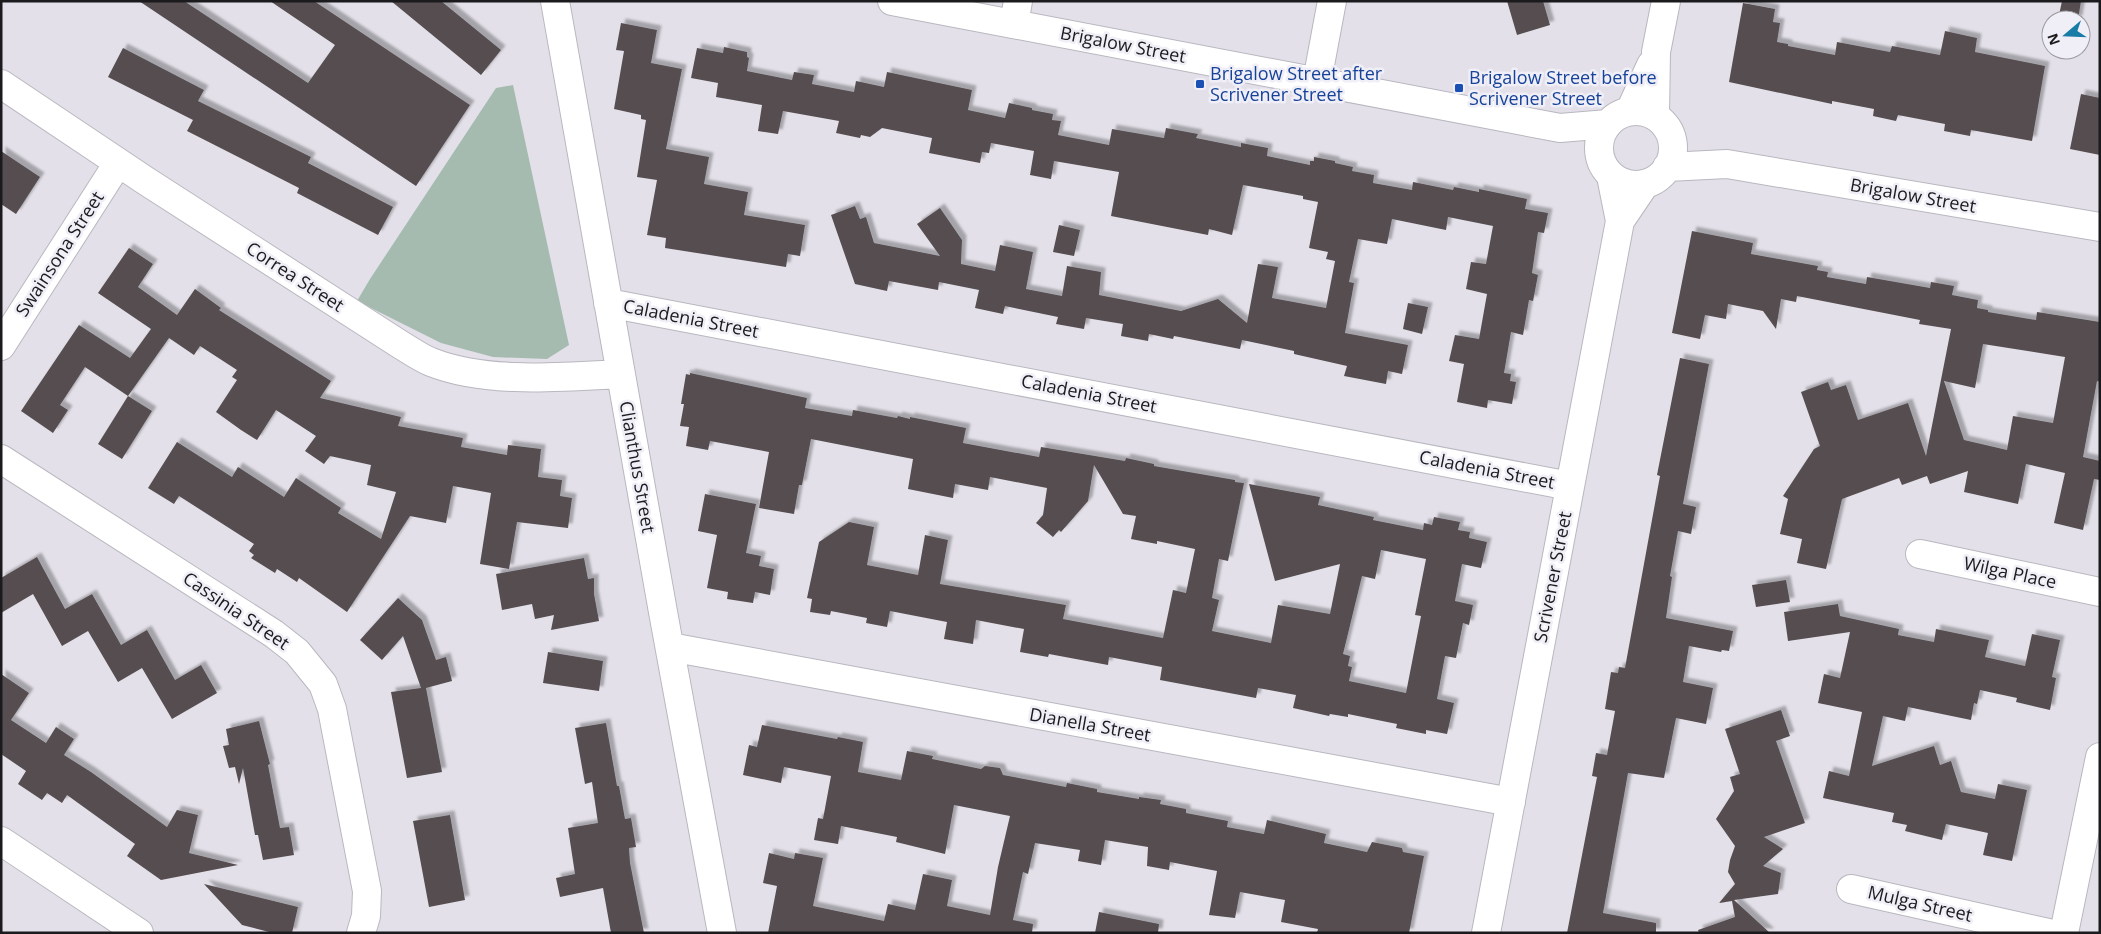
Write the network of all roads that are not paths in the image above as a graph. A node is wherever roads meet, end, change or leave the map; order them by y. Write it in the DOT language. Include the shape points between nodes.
graph roads {
  1 [pos="555,1"];
  2 [pos="892,1"];
  3 [pos="1332,1"];
  4 [pos="1666,1"];
  5 [pos="1016,13"];
  6 [pos="1317,81"];
  7 [pos="1,84"];
  8 [pos="1631,117"];
  9 [pos="1560,128"];
  10 [pos="1670,154"];
  11 [pos="118,163"];
  12 [pos="1606,167"];
  13 [pos="1645,184"];
  14 [pos="1620,221"];
  15 [pos="2100,227"];
  16 [pos="608,303"];
  17 [pos="1,346"];
  18 [pos="620,374"];
  19 [pos="1,459"];
  20 [pos="1570,486"];
  21 [pos="1920,554"];
  22 [pos="2100,592"];
  23 [pos="670,647"];
  24 [pos="2100,757"];
  25 [pos="1511,802"];
  26 [pos="1,841"];
  27 [pos="1851,889"];
  28 [pos="138,933"];
  29 [pos="361,933"];
  30 [pos="722,933"];
  31 [pos="1486,933"];
  32 [pos="2048,933"];
  33 [pos="2064,933"];
  1 -- 16 [label="street, Clianthus Street"];
  2 -- 5 [label="street, Brigalow Street"];
  3 -- 6 [label="street"];
  4 -- 8 [label="street" via="1656,52"];
  5 -- 6 [label="street, Brigalow Street"];
  6 -- 9 [label="street, Brigalow Street"];
  7 -- 11 [label="street, Correa Street"];
  8 -- 9 [label="street, Brigalow Street"];
  8 -- 10 [label="street" via="1666,127"];
  8 -- 12 [label="street" via="1602,134 1599,146"];
  9 -- 12 [label="street, Brigalow Street"];
  10 -- 13 [label="street" via="1656,179"];
  10 -- 15 [label="street, Brigalow Street"];
  11 -- 17 [label="street, Swainsona Street"];
  11 -- 18 [label="street, Correa Street" via="430,362 463,371 502,376 551,378"];
  12 -- 13 [label="street" via="1628,184"];
  12 -- 14 [label="street, Scrivener Street"];
  13 -- 14 [label="street, Scrivener Street"];
  14 -- 20 [label="street, Scrivener Street"];
  16 -- 18 [label="street, Clianthus Street"];
  16 -- 20 [label="street, Caladenia Street"];
  18 -- 23 [label="street, Clianthus Street"];
  19 -- 29 [label="street, Cassinia Street" via="274,634 297,652 323,684 332,709 367,891 366,916"];
  20 -- 25 [label="street, Scrivener Street"];
  21 -- 22 [label="street, Wilga Place"];
  23 -- 25 [label="street, Dianella Street"];
  23 -- 30 [label="street, Clianthus Street"];
  24 -- 33 [label="street"];
  25 -- 31 [label="street, Scrivener Street"];
  26 -- 28 [label="street"];
  27 -- 32 [label="street, Mulga Street"];
}
